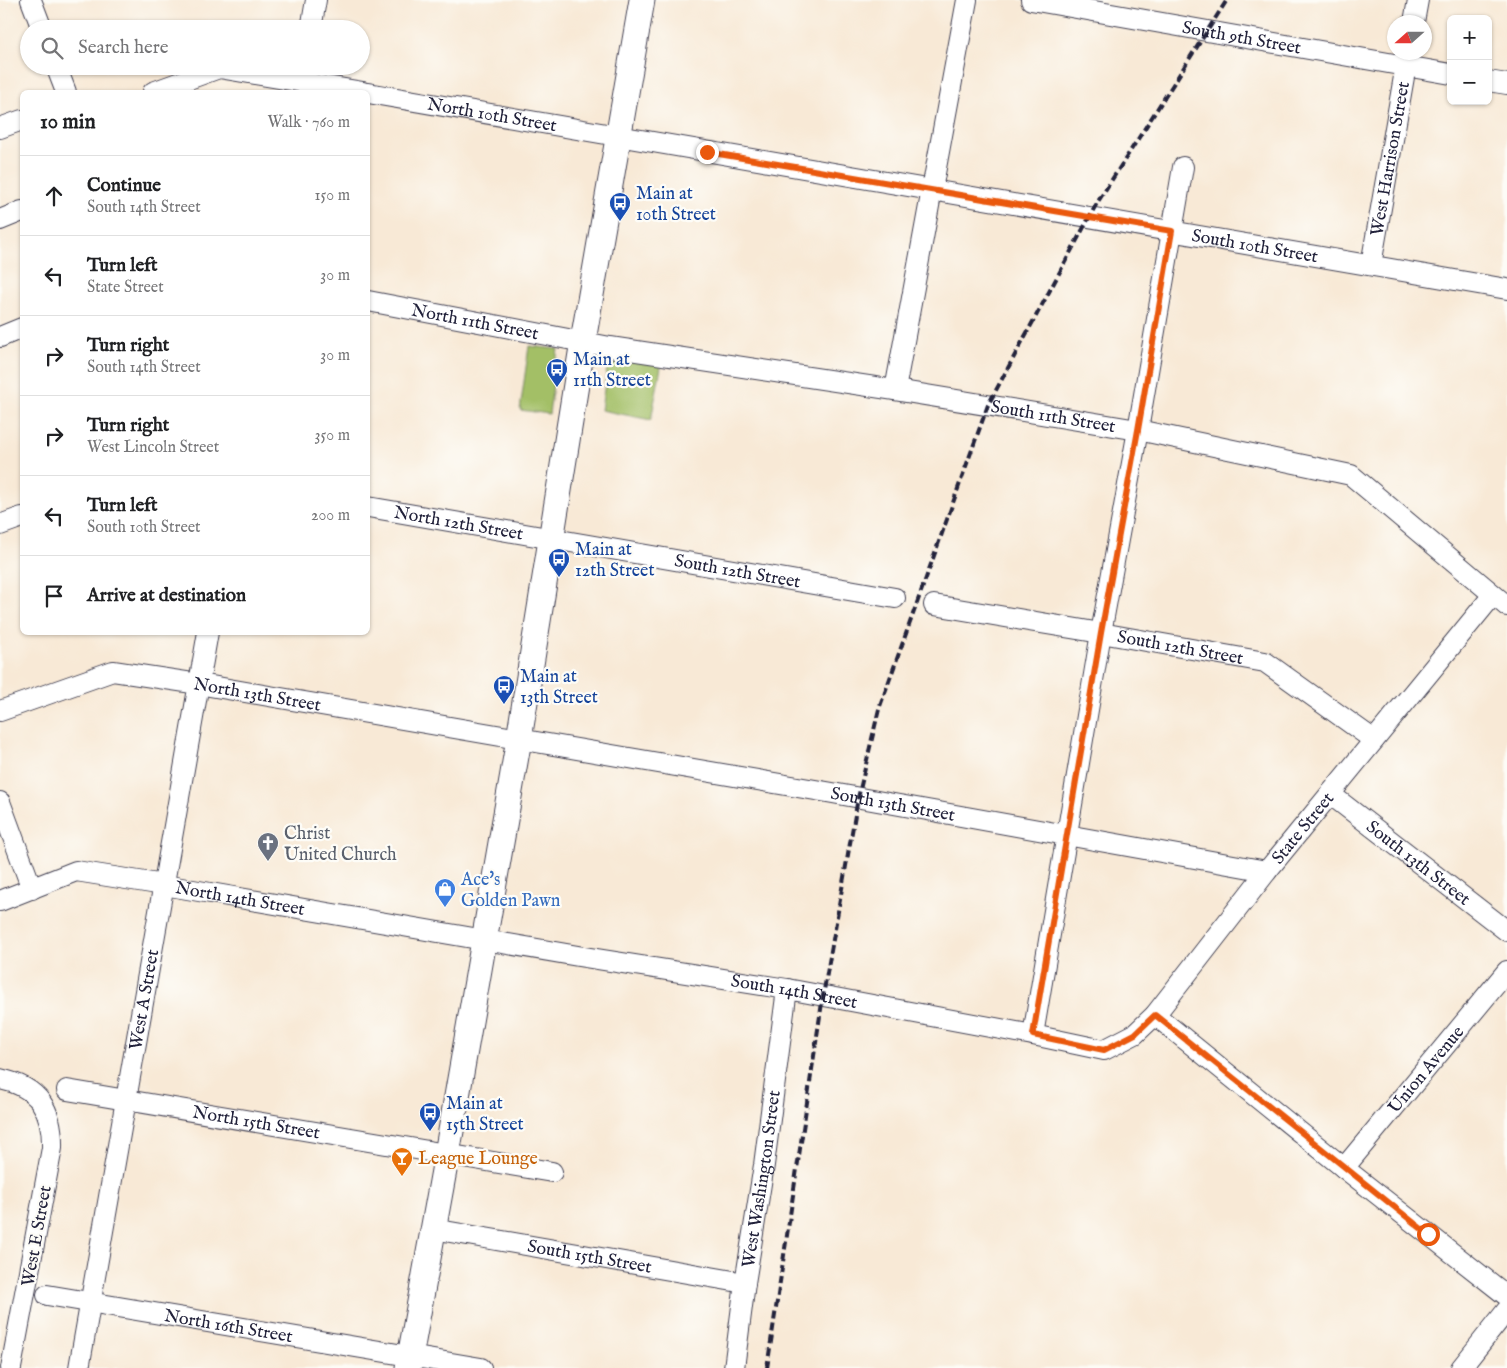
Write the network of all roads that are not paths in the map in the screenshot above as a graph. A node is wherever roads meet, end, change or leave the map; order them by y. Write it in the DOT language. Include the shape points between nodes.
graph roads {
  1 [pos="31,0"];
  2 [pos="316,0"];
  3 [pos="642,0"];
  4 [pos="967,0"];
  5 [pos="1031,0"];
  6 [pos="1418,0"];
  7 [pos="1415,15"];
  8 [pos="39,20"];
  9 [pos="313,20"];
  10 [pos="1387,56"];
  11 [pos="1407,60"];
  12 [pos="1410,60"];
  13 [pos="1447,73"];
  14 [pos="59,75"];
  15 [pos="199,75"];
  16 [pos="267,75"];
  17 [pos="302,80"];
  18 [pos="1492,82"];
  19 [pos="1507,84"];
  20 [pos="65,90"];
  21 [pos="158,90"];
  22 [pos="353,90"];
  23 [pos="370,93"];
  24 [pos="20,121"];
  25 [pos="0,128"];
  26 [pos="618,138"];
  27 [pos="1183,168"];
  28 [pos="932,190"];
  29 [pos="20,212"];
  30 [pos="0,220"];
  31 [pos="1172,231"];
  32 [pos="1371,265"];
  33 [pos="1507,290"];
  34 [pos="370,301"];
  35 [pos="20,329"];
  36 [pos="0,337"];
  37 [pos="583,342"];
  38 [pos="895,390"];
  39 [pos="1138,430"];
  40 [pos="370,507"];
  41 [pos="20,518"];
  42 [pos="0,525"];
  43 [pos="552,539"];
  44 [pos="895,598"];
  45 [pos="1500,601"];
  46 [pos="934,605"];
  47 [pos="1101,633"];
  48 [pos="207,635"];
  49 [pos="199,684"];
  50 [pos="0,712"];
  51 [pos="519,739"];
  52 [pos="1374,740"];
  53 [pos="1330,794"];
  54 [pos="0,802"];
  55 [pos="1068,835"];
  56 [pos="1267,871"];
  57 [pos="164,885"];
  58 [pos="32,889"];
  59 [pos="0,901"];
  60 [pos="1507,931"];
  61 [pos="484,940"];
  62 [pos="1507,971"];
  63 [pos="787,990"];
  64 [pos="1155,1015"];
  65 [pos="1033,1035"];
  66 [pos="1104,1050"];
  67 [pos="0,1079"];
  68 [pos="67,1090"];
  69 [pos="127,1100"];
  70 [pos="447,1154"];
  71 [pos="1344,1168"];
  72 [pos="552,1172"];
  73 [pos="433,1229"];
  74 [pos="745,1283"];
  75 [pos="47,1295"];
  76 [pos="1507,1296"];
  77 [pos="90,1302"];
  78 [pos="1507,1310"];
  79 [pos="409,1362"];
  80 [pos="11,1368"];
  81 [pos="79,1368"];
  82 [pos="481,1368"];
  83 [pos="734,1368"];
  84 [pos="1460,1368"];
  1 -- 8 [label="street"];
  2 -- 9 [label="street"];
  3 -- 26 [label="main road"];
  4 -- 28 [label="street"];
  5 -- 10 [label="street, South 9th Street"];
  6 -- 7 [label="street"];
  11 -- 32 [label="street, West Harrison Street"];
  12 -- 13 [label="street, South 9th Street"];
  14 -- 20 [label="street"];
  15 -- 21 [label="street"];
  16 -- 17 [label="street"];
  17 -- 22 [label="street"];
  18 -- 19 [label="street"];
  23 -- 26 [label="street, North 10th Street"];
  24 -- 25 [label="street"];
  26 -- 28 [label="street, South 10th Street"];
  26 -- 37 [label="main road"];
  27 -- 31 [label="street"];
  28 -- 31 [label="street, South 10th Street"];
  28 -- 38 [label="street"];
  29 -- 30 [label="street"];
  31 -- 32 [label="street, South 10th Street"];
  31 -- 39 [label="street"];
  32 -- 33 [label="street, South 10th Street"];
  34 -- 37 [label="street, North 11th Street"];
  35 -- 36 [label="street"];
  37 -- 38 [label="street, South 11th Street"];
  37 -- 43 [label="main road"];
  38 -- 39 [label="street, South 11th Street"];
  39 -- 45 [label="street, South 11th Street" via="1351,476"];
  39 -- 47 [label="street"];
  40 -- 43 [label="street, North 12th Street"];
  41 -- 42 [label="street"];
  43 -- 44 [label="street, South 12th Street"];
  43 -- 51 [label="main road"];
  45 -- 52 [label="street, State Street"];
  46 -- 47 [label="street, South 12th Street"];
  47 -- 52 [label="street, South 12th Street" via="1265,662"];
  47 -- 55 [label="street"];
  48 -- 49 [label="street, West A Street"];
  49 -- 50 [label="street, North 13th Street" via="113,671"];
  49 -- 51 [label="street, North 13th Street"];
  49 -- 57 [label="street, West A Street"];
  51 -- 55 [label="street, South 13th Street"];
  51 -- 61 [label="main road"];
  52 -- 53 [label="street, State Street"];
  53 -- 56 [label="street, State Street"];
  53 -- 60 [label="street, South 13th Street"];
  54 -- 58 [label="street"];
  55 -- 56 [label="street, South 13th Street"];
  55 -- 65 [label="street"];
  56 -- 64 [label="street, State Street"];
  57 -- 58 [label="street, North 14th Street" via="76,871"];
  57 -- 61 [label="street, North 14th Street"];
  57 -- 69 [label="street, West A Street"];
  58 -- 59 [label="street, North 14th Street"];
  61 -- 63 [label="street, South 14th Street"];
  61 -- 70 [label="main road"];
  62 -- 71 [label="street, Union Avenue"];
  63 -- 65 [label="street, South 14th Street"];
  63 -- 74 [label="street, West Washington Street"];
  64 -- 66 [label="street, State Street" via="1135,1034"];
  64 -- 71 [label="street"];
  65 -- 66 [label="street, South 14th Street"];
  67 -- 80 [label="street, West E Street" via="20,1085 43,1104 50,1117 52,1133 52,1148"];
  68 -- 69 [label="street, North 15th Street"];
  69 -- 70 [label="street, North 15th Street"];
  69 -- 77 [label="street, West A Street"];
  70 -- 72 [label="street, North 15th Street"];
  70 -- 73 [label="main road"];
  71 -- 76 [label="street"];
  73 -- 74 [label="street, South 15th Street"];
  73 -- 79 [label="main road"];
  74 -- 83 [label="street, West Washington Street"];
  75 -- 77 [label="street, North 16th Street"];
  77 -- 79 [label="street, North 16th Street"];
  77 -- 81 [label="street, West A Street"];
  78 -- 84 [label="street"];
  79 -- 82 [label="street, North 16th Street"];
}
